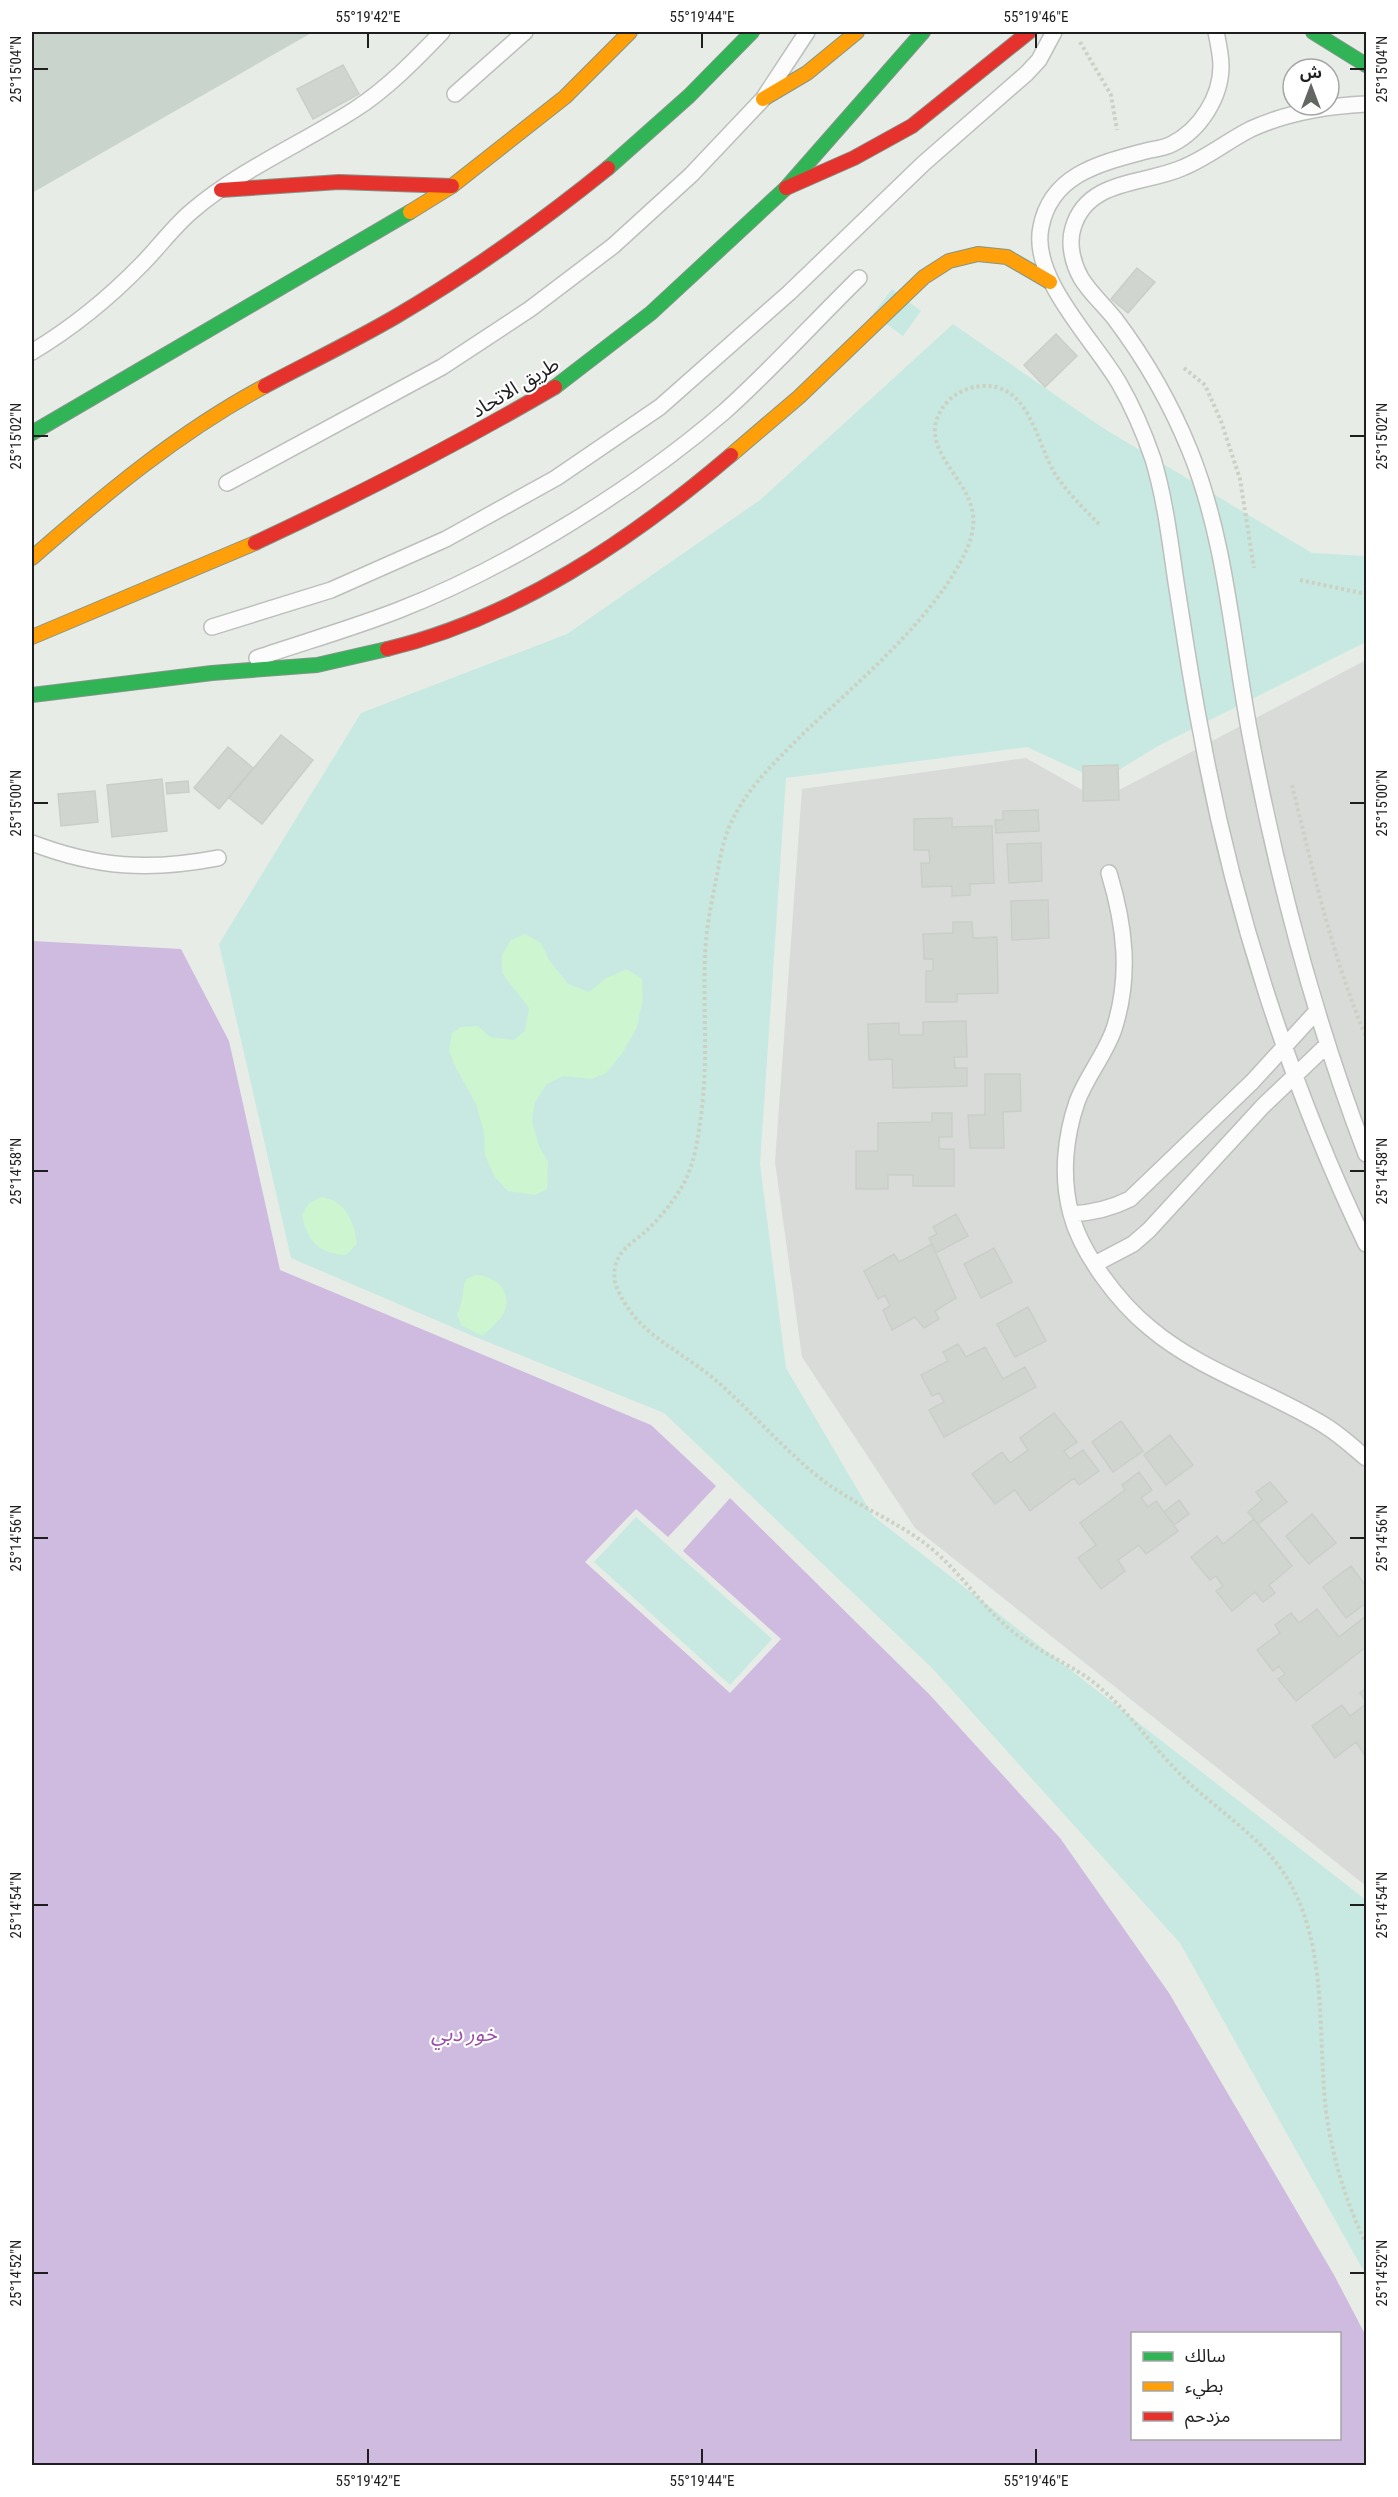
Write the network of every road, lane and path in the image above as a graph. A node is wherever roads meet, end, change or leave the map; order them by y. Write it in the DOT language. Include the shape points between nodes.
graph roads {
  1 [pos="442,32"];
  2 [pos="525,32"];
  3 [pos="630,32"];
  4 [pos="752,32"];
  5 [pos="807,32"];
  6 [pos="856,32"];
  7 [pos="923,32"];
  8 [pos="1029,32"];
  9 [pos="1054,32"];
  10 [pos="1216,32"];
  11 [pos="1313,32"];
  12 [pos="1079,41"];
  13 [pos="1366,65"];
  14 [pos="455,94"];
  15 [pos="763,99"];
  16 [pos="1366,104"];
  17 [pos="1121,158"];
  18 [pos="452,186"];
  19 [pos="786,188"];
  20 [pos="221,190"];
  21 [pos="859,278"];
  22 [pos="1050,282"];
  23 [pos="32,351"];
  24 [pos="32,433"];
  25 [pos="227,483"];
  26 [pos="1100,524"];
  27 [pos="32,558"];
  28 [pos="1300,580"];
  29 [pos="1366,594"];
  30 [pos="212,627"];
  31 [pos="32,637"];
  32 [pos="212,673"];
  33 [pos="32,695"];
  34 [pos="32,843"];
  35 [pos="218,858"];
  36 [pos="1109,873"];
  37 [pos="1316,1012"];
  38 [pos="1327,1045"];
  39 [pos="1284,1046"];
  40 [pos="1296,1074"];
  41 [pos="1366,1154"];
  42 [pos="1071,1214"];
  43 [pos="1366,1244"];
  44 [pos="1095,1264"];
  45 [pos="1366,1458"];
  46 [pos="1366,2244"];
  1 -- 20 [label="lane" via="356,109"];
  2 -- 14 [label="lane"];
  3 -- 18 [label="main road" via="565,97"];
  4 -- 27 [label="main road" via="656,126 565,201 470,270 369,332 206,421 116,486"];
  5 -- 15 [label="lane"];
  6 -- 15 [label="main road" via="807,73"];
  7 -- 19 [label="main road, طريق الاتحاد"];
  8 -- 19 [label="main road" via="896,136 842,165"];
  9 -- 30 [label="lane" via="1027,73 924,162 789,293 660,407 556,478 446,539 332,590"];
  10 -- 17 [label="lane" via="1222,67 1215,98 1197,125 1172,145"];
  11 -- 13 [label="main road"];
  12 -- 17 [label="path" via="1112,95"];
  15 -- 25 [label="lane" via="691,175 613,246 530,309 442,367"];
  16 -- 37 [label="lane" via="1329,106 1290,115 1252,129 1182,168 1101,192 1082,207 1072,230 1071,255 1081,280 1138,352 1169,405 1207,500 1250,736"];
  17 -- 22 [label="lane" via="1069,179 1051,200 1041,227 1041,256"];
  18 -- 20 [label="main road" via="339,182"];
  18 -- 24 [label="main road"];
  19 -- 31 [label="main road, طريق الاتحاد" via="651,313 567,380 356,496 243,549"];
  20 -- 23 [label="lane" via="167,235 113,292 80,320"];
  21 -- 32 [label="lane" via="724,412 649,470 570,523 487,570 400,610"];
  22 -- 32 [label="main road" via="1007,257 978,254 948,261 924,277 799,397 696,485 596,557 509,606 415,642 317,665"];
  22 -- 39 [label="lane" via="1119,383 1153,460 1201,735 1222,829"];
  26 -- 46 [label="path" via="1057,477 1024,405 1010,393 993,386 975,386 944,405 936,421 935,439 941,457 968,496 974,517 972,537 945,588 870,670 777,760 752,788 730,822 717,871 706,946 706,1071 695,1154 670,1205 620,1255 615,1280 626,1305 644,1328 716,1381 798,1460 830,1485 901,1526 935,1551 1013,1631 1102,1689 1174,1768 1257,1843 1282,1871 1301,1904 1311,1940 1326,2113 1337,2167"];
  28 -- 29 [label="path"];
  32 -- 33 [label="main road"];
  34 -- 35 [label="lane" via="64,856 102,864 180,866"];
  36 -- 42 [label="lane" via="1125,951 1122,991 1113,1030 1078,1100 1067,1137 1065,1176"];
  37 -- 38 [label="lane"];
  37 -- 39 [label="lane"];
  38 -- 40 [label="lane"];
  38 -- 41 [label="lane"];
  39 -- 40 [label="lane"];
  39 -- 42 [label="lane" via="1130,1199 1112,1208"];
  40 -- 43 [label="lane" via="1336,1182"];
  40 -- 44 [label="lane" via="1149,1230"];
  42 -- 44 [label="lane"];
  44 -- 45 [label="lane" via="1119,1298 1174,1346 1326,1426"];
}
